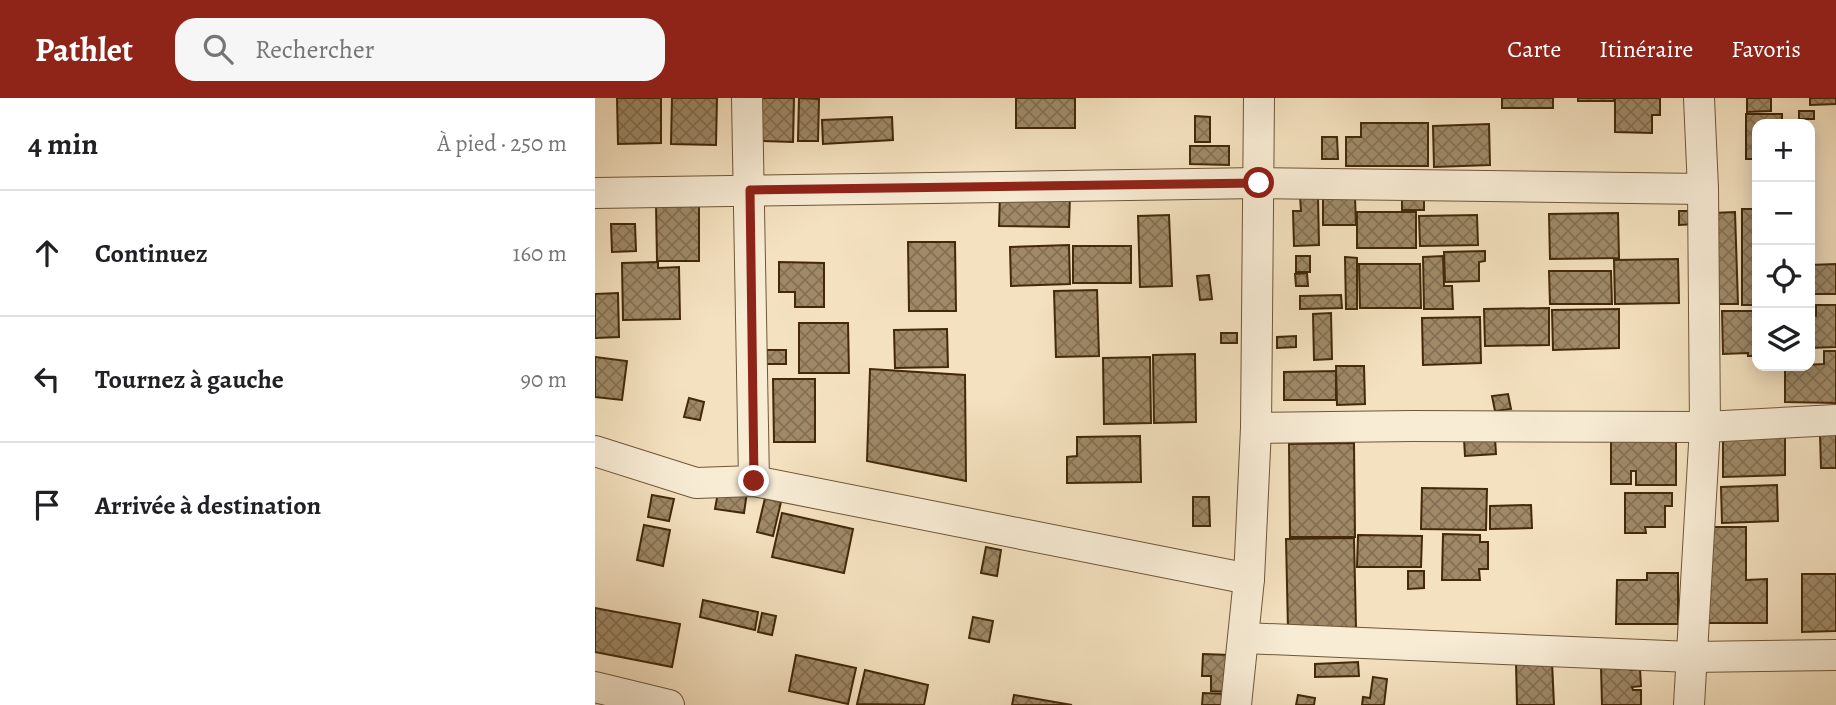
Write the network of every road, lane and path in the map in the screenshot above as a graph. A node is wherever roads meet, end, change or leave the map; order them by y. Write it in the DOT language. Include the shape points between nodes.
graph roads {
  1 [pos="747,98"];
  2 [pos="1259,98"];
  3 [pos="1699,98"];
  4 [pos="1259,183"];
  5 [pos="1703,189"];
  6 [pos="750,190"];
  7 [pos="595,194"];
  8 [pos="1836,419"];
  9 [pos="1706,427"];
  10 [pos="1257,428"];
  11 [pos="595,451"];
  12 [pos="754,481"];
  13 [pos="1249,579"];
  14 [pos="1244,638"];
  15 [pos="1836,655"];
  16 [pos="1691,657"];
  17 [pos="595,687"];
  18 [pos="669,705"];
  19 [pos="1236,705"];
  20 [pos="1689,705"];
  1 -- 6 [label="street"];
  2 -- 4 [label="street"];
  3 -- 5 [label="street"];
  4 -- 5 [label="street"];
  4 -- 6 [label="street"];
  4 -- 10 [label="street"];
  5 -- 9 [label="street"];
  6 -- 7 [label="street"];
  6 -- 12 [label="street"];
  8 -- 9 [label="street"];
  9 -- 10 [label="street"];
  9 -- 16 [label="street"];
  10 -- 13 [label="street"];
  11 -- 12 [label="street" via="696,483"];
  12 -- 13 [label="street"];
  13 -- 14 [label="street"];
  14 -- 16 [label="street"];
  14 -- 19 [label="street"];
  15 -- 16 [label="street"];
  16 -- 20 [label="street"];
  17 -- 18 [label="street"];
}
